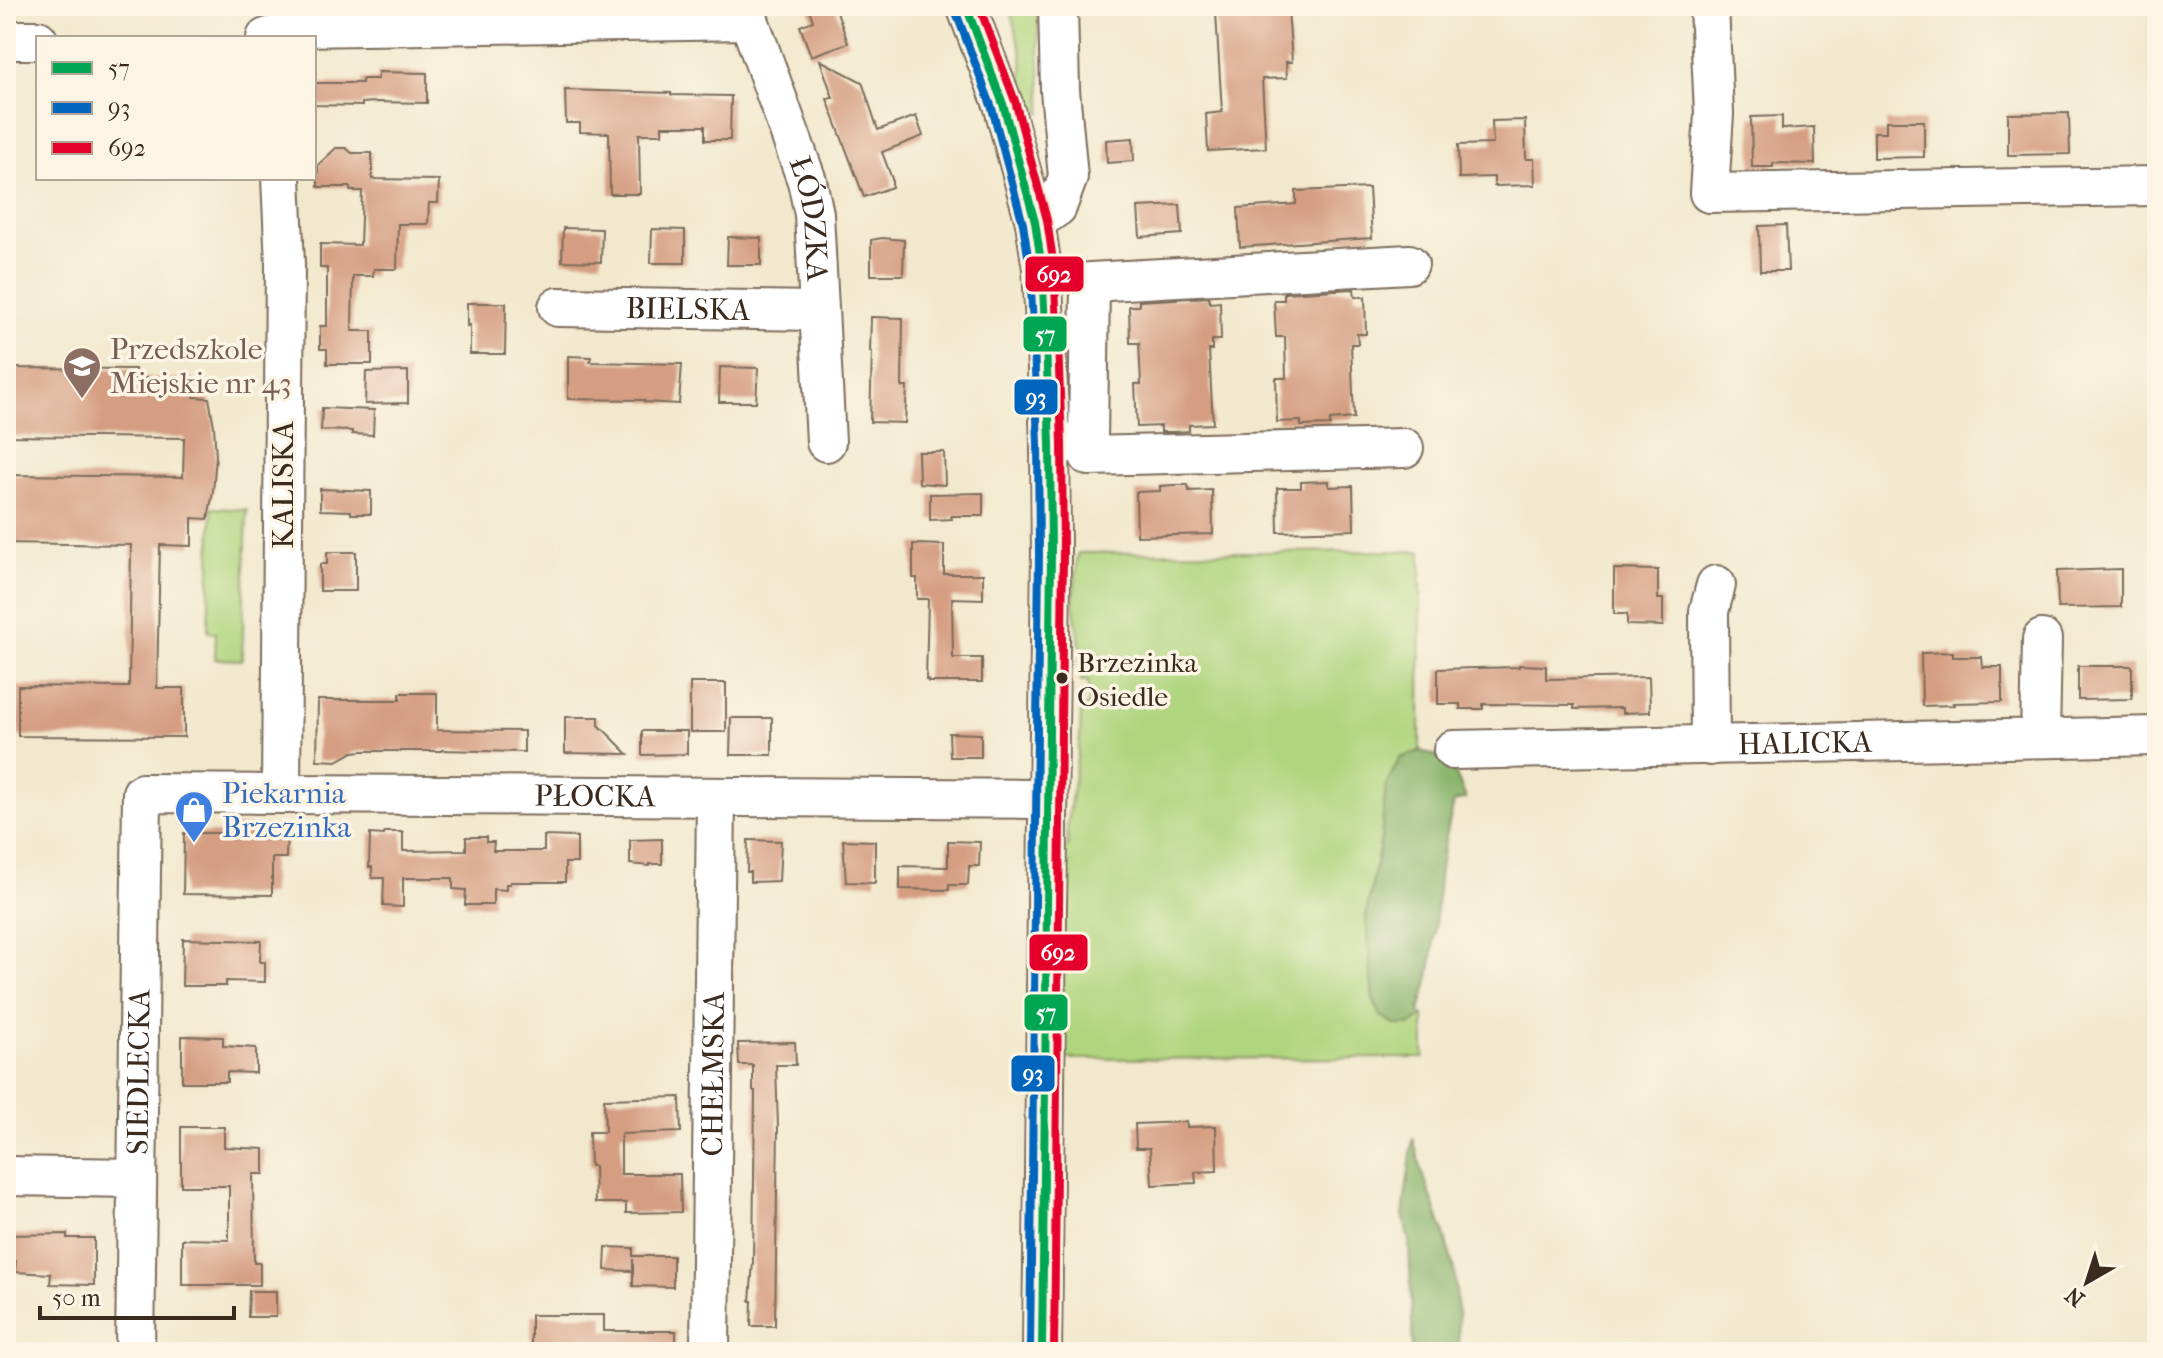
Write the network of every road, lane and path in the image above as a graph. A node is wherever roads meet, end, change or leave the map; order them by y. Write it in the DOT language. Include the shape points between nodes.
graph roads {
  1 [pos="335,6"];
  2 [pos="966,6"];
  3 [pos="1058,6"];
  4 [pos="1709,6"];
  5 [pos="746,13"];
  6 [pos="302,16"];
  7 [pos="371,26"];
  8 [pos="269,36"];
  9 [pos="6,40"];
  10 [pos="36,40"];
  11 [pos="281,180"];
  12 [pos="2157,186"];
  13 [pos="1035,222"];
  14 [pos="1409,264"];
  15 [pos="558,307"];
  16 [pos="818,311"];
  17 [pos="826,442"];
  18 [pos="1050,443"];
  19 [pos="1088,443"];
  20 [pos="1404,448"];
  21 [pos="1716,585"];
  22 [pos="2042,639"];
  23 [pos="2157,736"];
  24 [pos="2040,738"];
  25 [pos="1710,746"];
  26 [pos="1453,750"];
  27 [pos="142,793"];
  28 [pos="281,793"];
  29 [pos="716,797"];
  30 [pos="1047,799"];
  31 [pos="6,1176"];
  32 [pos="136,1178"];
  33 [pos="135,1352"];
  34 [pos="710,1352"];
  35 [pos="1042,1352"];
  1 -- 7 [label="street"];
  2 -- 13 [label="street" via="1003,104"];
  3 -- 13 [label="street" via="1068,177 1057,207"];
  4 -- 12 [label="street" via="1714,114 1709,193"];
  5 -- 7 [label="street"];
  5 -- 16 [label="street, ŁÓDZKA" via="807,181 814,214"];
  6 -- 7 [label="street"];
  6 -- 8 [label="street"];
  9 -- 10 [label="street"];
  11 -- 28 [label="street, KALISKA"];
  13 -- 18 [label="street"];
  14 -- 19 [label="street" via="1090,282"];
  15 -- 16 [label="street, BIELSKA"];
  16 -- 17 [label="street, ŁÓDZKA"];
  18 -- 19 [label="street"];
  18 -- 30 [label="street"];
  19 -- 20 [label="street" via="1089,456"];
  21 -- 25 [label="street" via="1709,611"];
  22 -- 24 [label="street"];
  23 -- 24 [label="street, HALICKA"];
  24 -- 25 [label="street, HALICKA"];
  25 -- 26 [label="street, HALICKA"];
  27 -- 28 [label="street, PŁOCKA"];
  27 -- 32 [label="street, SIEDLECKA"];
  28 -- 29 [label="street, PŁOCKA"];
  29 -- 30 [label="street, PŁOCKA"];
  29 -- 34 [label="street, CHEŁMSKA"];
  30 -- 35 [label="street"];
  31 -- 32 [label="street"];
  32 -- 33 [label="street, SIEDLECKA"];
}
